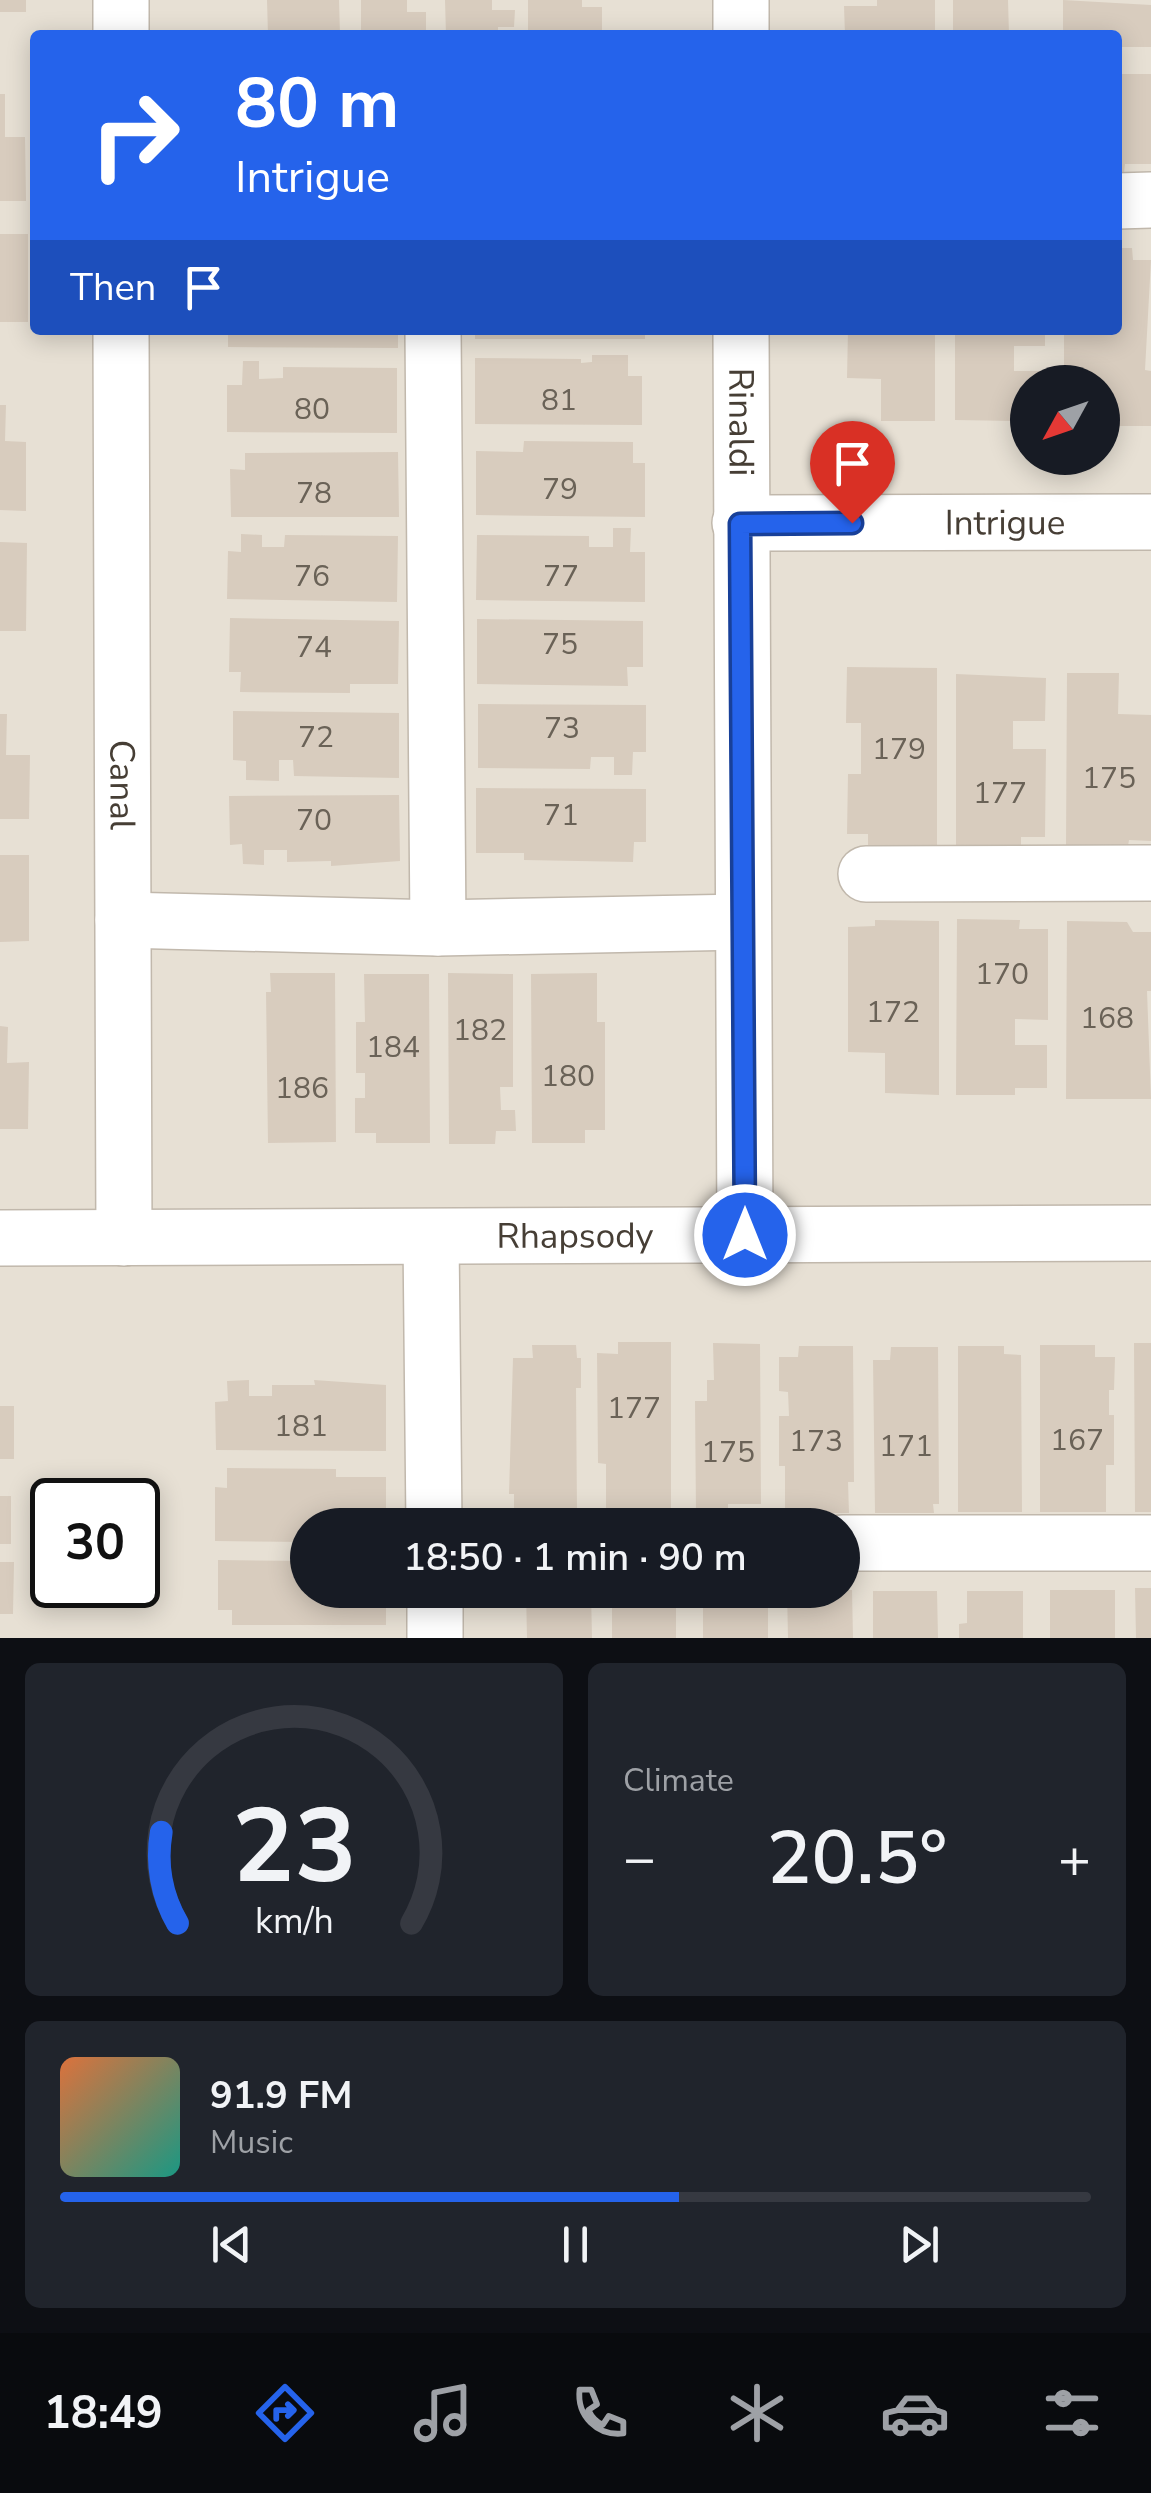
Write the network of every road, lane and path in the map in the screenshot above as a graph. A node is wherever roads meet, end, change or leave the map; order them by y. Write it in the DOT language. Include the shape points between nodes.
graph roads {
  1 [pos="121,0"];
  2 [pos="742,0"];
  3 [pos="121,30"];
  4 [pos="741,30"];
  5 [pos="1151,200"];
  6 [pos="1122,201"];
  7 [pos="121,335"];
  8 [pos="433,335"];
  9 [pos="740,335"];
  10 [pos="1151,522"];
  11 [pos="740,524"];
  12 [pos="1151,873"];
  13 [pos="866,874"];
  14 [pos="123,920"];
  15 [pos="743,922"];
  16 [pos="438,928"];
  17 [pos="1151,1233"];
  18 [pos="745,1235"];
  19 [pos="431,1236"];
  20 [pos="0,1238"];
  21 [pos="124,1238"];
  22 [pos="434,1508"];
  23 [pos="1151,1542"];
  24 [pos="860,1543"];
  25 [pos="435,1608"];
  26 [pos="436,1638"];
  1 -- 3 [label="street"];
  2 -- 4 [label="street"];
  5 -- 6 [label="street"];
  7 -- 14 [label="street, Canal"];
  8 -- 16 [label="street"];
  9 -- 11 [label="street, Rinaldi"];
  10 -- 11 [label="street, Intrigue"];
  11 -- 15 [label="street, Rinaldi"];
  12 -- 13 [label="street"];
  14 -- 16 [label="street"];
  14 -- 21 [label="street, Canal"];
  15 -- 16 [label="street"];
  15 -- 18 [label="street, Rinaldi"];
  17 -- 18 [label="street, Rhapsody"];
  18 -- 19 [label="street, Rhapsody"];
  19 -- 21 [label="street, Rhapsody"];
  19 -- 22 [label="street"];
  20 -- 21 [label="street, Rhapsody"];
  23 -- 24 [label="street"];
  25 -- 26 [label="street"];
}
